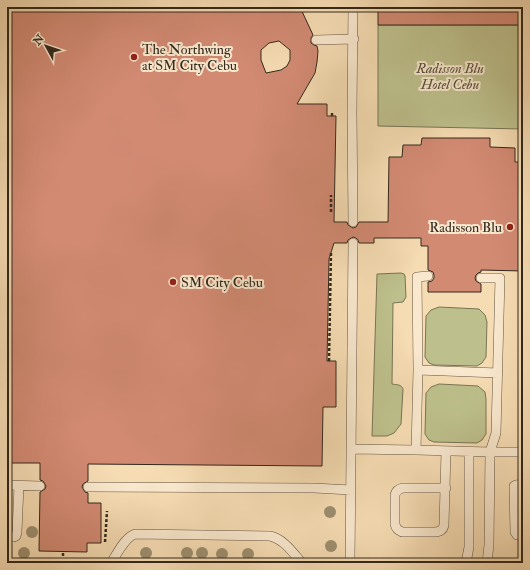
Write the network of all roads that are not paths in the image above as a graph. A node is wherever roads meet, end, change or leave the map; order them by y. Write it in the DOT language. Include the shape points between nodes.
graph roads {
  1 [pos="354,7"];
  2 [pos="354,39"];
  3 [pos="316,40"];
  4 [pos="353,222"];
  5 [pos="353,243"];
  6 [pos="428,276"];
  7 [pos="481,278"];
  8 [pos="418,370"];
  9 [pos="498,373"];
  10 [pos="351,449"];
  11 [pos="416,450"];
  12 [pos="446,452"];
  13 [pos="469,452"];
  14 [pos="490,452"];
  15 [pos="523,452"];
  16 [pos="523,484"];
  17 [pos="7,485"];
  18 [pos="19,486"];
  19 [pos="40,486"];
  20 [pos="88,487"];
  21 [pos="446,488"];
  22 [pos="351,490"];
  23 [pos="523,535"];
  24 [pos="7,537"];
  25 [pos="111,563"];
  26 [pos="302,563"];
  27 [pos="350,563"];
  28 [pos="466,563"];
  29 [pos="487,563"];
  1 -- 2 [label="lane"];
  2 -- 3 [label="lane"];
  2 -- 4 [label="lane"];
  5 -- 10 [label="lane"];
  6 -- 8 [label="lane" via="417,277"];
  7 -- 9 [label="lane" via="500,278"];
  8 -- 9 [label="lane"];
  8 -- 11 [label="lane"];
  9 -- 14 [label="lane" via="496,433"];
  10 -- 11 [label="lane"];
  10 -- 22 [label="lane"];
  11 -- 12 [label="lane"];
  12 -- 13 [label="lane"];
  12 -- 21 [label="lane"];
  13 -- 14 [label="lane"];
  13 -- 28 [label="lane" via="469,542"];
  14 -- 15 [label="lane"];
  14 -- 29 [label="lane"];
  16 -- 23 [label="lane" via="514,486 515,532 517,535"];
  17 -- 18 [label="lane"];
  18 -- 19 [label="lane"];
  18 -- 24 [label="lane" via="17,532 16,536"];
  20 -- 22 [label="lane"];
  21 -- 21 [label="lane" via="444,524 441,531 402,532 396,528 396,491 400,488"];
  22 -- 27 [label="lane"];
  25 -- 26 [label="lane" via="130,536 143,534 270,536 284,543"];
}
